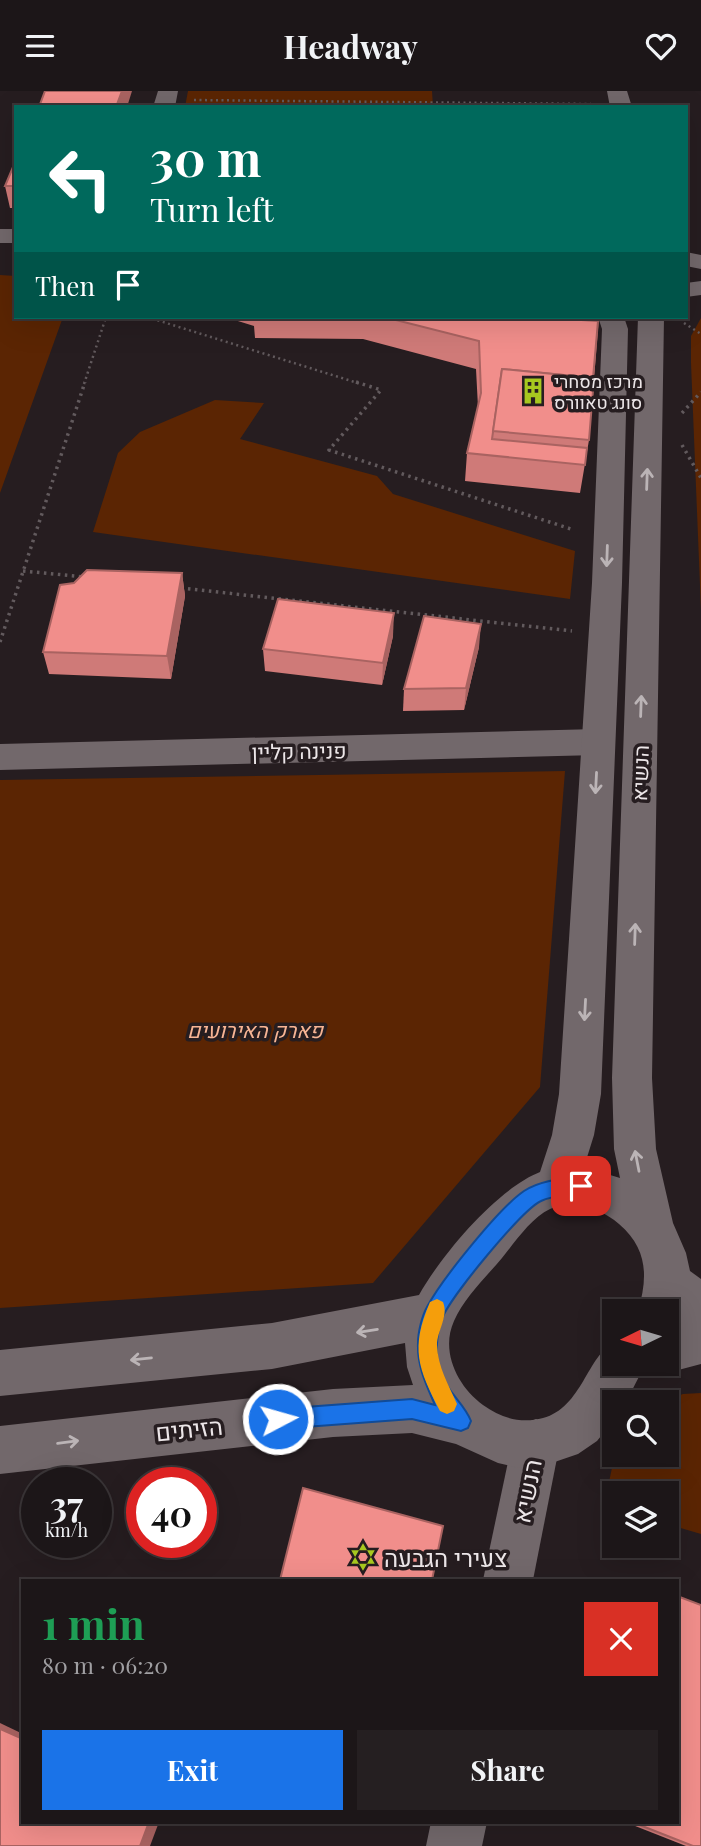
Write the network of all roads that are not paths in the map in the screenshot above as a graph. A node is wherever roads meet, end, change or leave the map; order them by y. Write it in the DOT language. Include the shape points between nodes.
graph roads {
  1 [pos="612,319"];
  2 [pos="665,319"];
  3 [pos="598,742"];
  4 [pos="0,757"];
  5 [pos="556,1187"];
  6 [pos="652,1227"];
  7 [pos="676,1299"];
  8 [pos="433,1314"];
  9 [pos="701,1341"];
  10 [pos="679,1347"];
  11 [pos="0,1373"];
  12 [pos="616,1376"];
  13 [pos="461,1421"];
  14 [pos="536,1443"];
  15 [pos="0,1450"];
  16 [pos="508,1579"];
  17 [pos="459,1824"];
  18 [pos="454,1846"];
  1 -- 3 [label="street, הנשיא, one-way" via="615,330"];
  6 -- 2 [label="street, הנשיא, one-way" via="635,1149 632,1079"];
  3 -- 4 [label="street, פנינה קליין"];
  3 -- 5 [label="street, הנשיא, one-way" via="580,1094"];
  5 -- 6 [label="street" via="607,1192 631,1206"];
  5 -- 8 [label="street" via="532,1196 514,1211"];
  6 -- 7 [label="street" via="665,1255"];
  8 -- 11 [label="street, one-way" via="379,1329 255,1348"];
  8 -- 13 [label="street" via="427,1342 430,1370 442,1398"];
  9 -- 10 [label="street"];
  12 -- 14 [label="street" via="580,1424 553,1440"];
  13 -- 14 [label="street" via="490,1438 521,1445"];
  15 -- 13 [label="street, הזיתים, one-way" via="333,1413 412,1409"];
  14 -- 16 [label="street, הנשיא"];
  17 -- 18 [label="street"];
}
